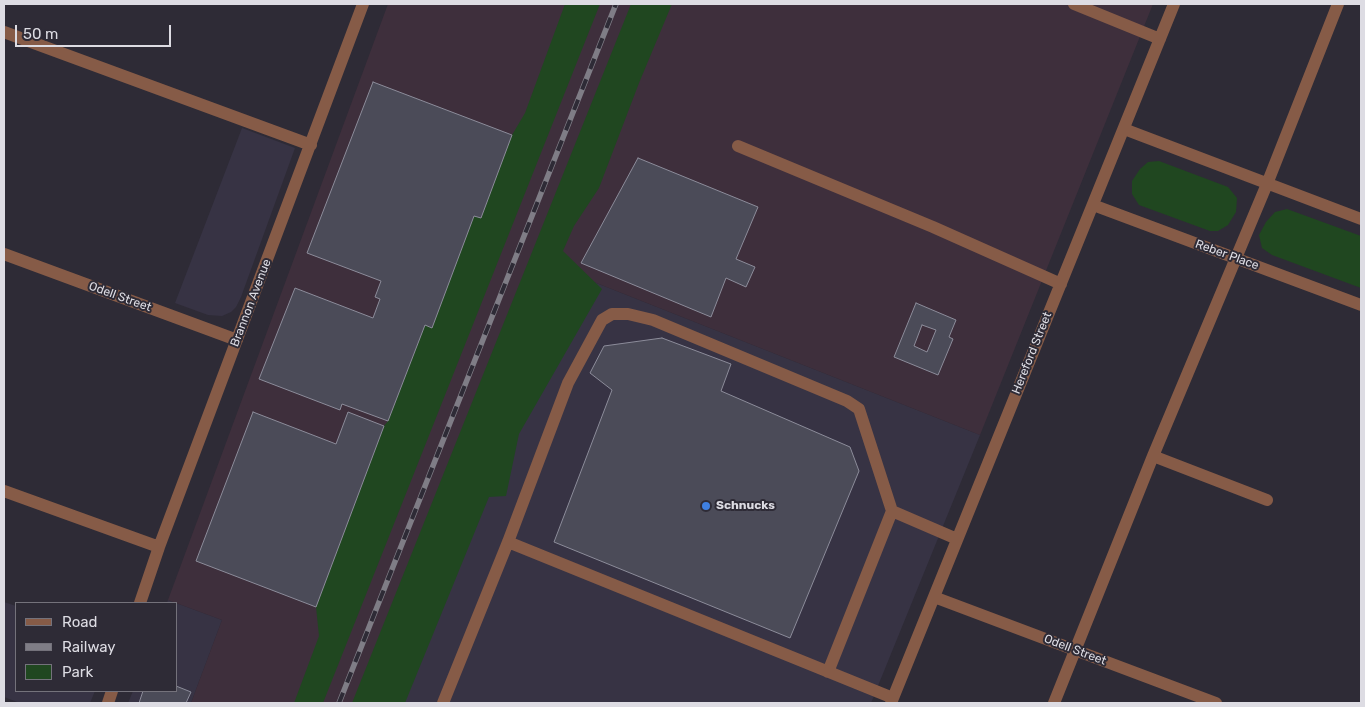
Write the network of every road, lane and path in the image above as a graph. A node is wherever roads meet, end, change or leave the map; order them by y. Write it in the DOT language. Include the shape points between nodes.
graph roads {
  1 [pos="363,4"];
  2 [pos="1074,4"];
  3 [pos="1174,4"];
  4 [pos="1338,4"];
  5 [pos="4,32"];
  6 [pos="1160,39"];
  7 [pos="1124,129"];
  8 [pos="310,145"];
  9 [pos="738,146"];
  10 [pos="1266,184"];
  11 [pos="1092,205"];
  12 [pos="1361,219"];
  13 [pos="4,254"];
  14 [pos="1236,258"];
  15 [pos="1061,284"];
  16 [pos="1361,305"];
  17 [pos="237,340"];
  18 [pos="1154,456"];
  19 [pos="4,491"];
  20 [pos="1267,500"];
  21 [pos="892,511"];
  22 [pos="957,539"];
  23 [pos="508,542"];
  24 [pos="159,547"];
  25 [pos="934,597"];
  26 [pos="140,602"];
  27 [pos="1076,651"];
  28 [pos="828,672"];
  29 [pos="892,701"];
  30 [pos="443,703"];
  31 [pos="1054,703"];
  32 [pos="1216,703"];
  1 -- 8 [label="street, Brannon Avenue"];
  2 -- 6 [label="street"];
  3 -- 6 [label="street, Hereford Street"];
  4 -- 10 [label="street"];
  5 -- 8 [label="street"];
  6 -- 7 [label="street, Hereford Street"];
  7 -- 10 [label="street"];
  7 -- 11 [label="street, Hereford Street"];
  8 -- 17 [label="street, Brannon Avenue"];
  9 -- 15 [label="street"];
  10 -- 12 [label="street"];
  10 -- 14 [label="street"];
  11 -- 14 [label="street, Reber Place"];
  11 -- 15 [label="street, Hereford Street"];
  13 -- 17 [label="street, Odell Street"];
  14 -- 16 [label="street, Reber Place"];
  14 -- 18 [label="street"];
  15 -- 22 [label="street, Hereford Street"];
  17 -- 24 [label="street, Brannon Avenue"];
  18 -- 20 [label="street"];
  18 -- 27 [label="street"];
  19 -- 24 [label="street"];
  21 -- 22 [label="street"];
  21 -- 23 [label="street" via="859,409 847,401 653,320 612,314 602,320 568,383"];
  21 -- 28 [label="street"];
  22 -- 25 [label="street, Hereford Street"];
  23 -- 28 [label="street"];
  23 -- 30 [label="street"];
  24 -- 26 [label="street, Brannon Avenue"];
  25 -- 27 [label="street, Odell Street"];
  25 -- 29 [label="street, Hereford Street"];
  27 -- 31 [label="street"];
  27 -- 32 [label="street, Odell Street"];
  28 -- 29 [label="street"];
}
